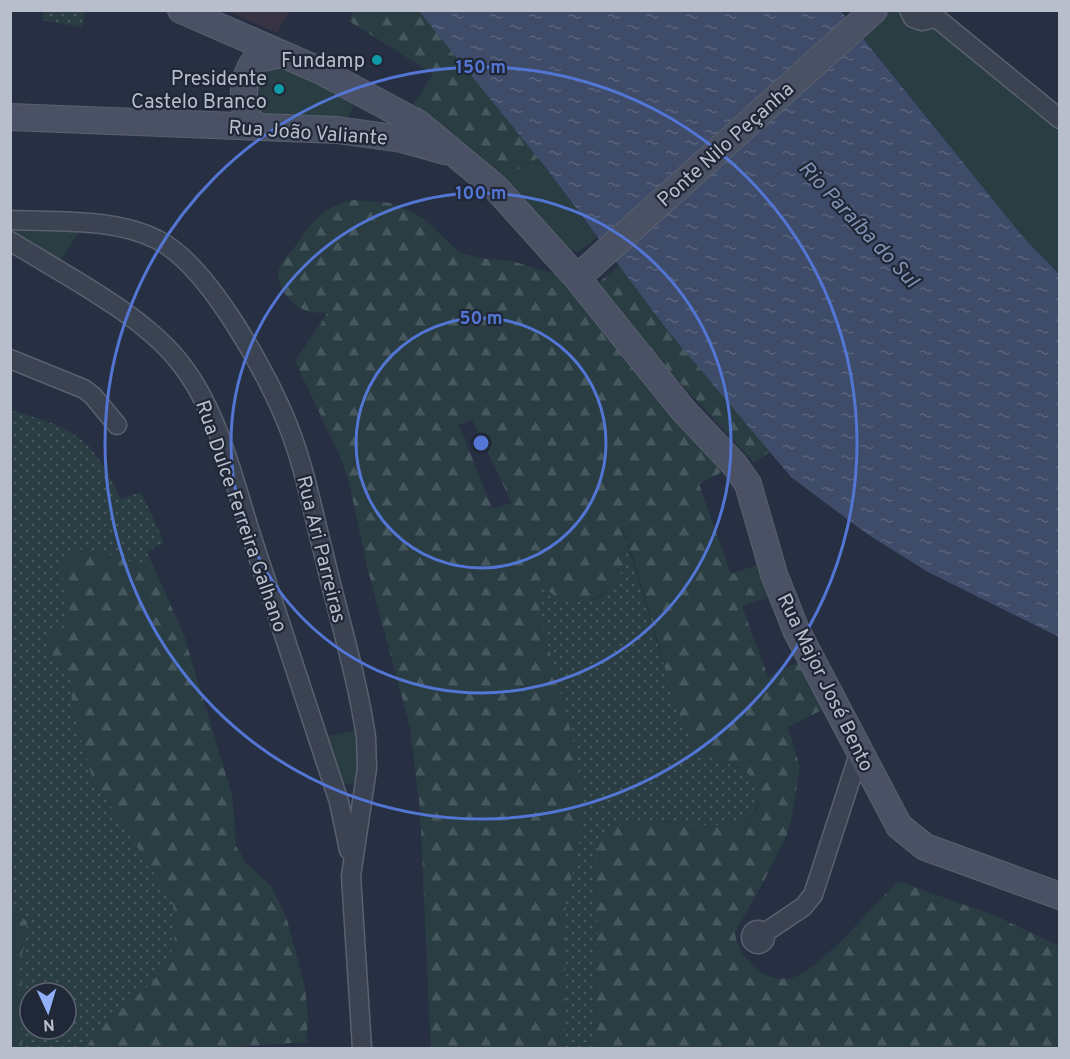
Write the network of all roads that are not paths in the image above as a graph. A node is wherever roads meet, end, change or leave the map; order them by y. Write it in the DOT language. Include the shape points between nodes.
graph roads {
  1 [pos="181,10"];
  2 [pos="874,10"];
  3 [pos="909,10"];
  4 [pos="935,13"];
  5 [pos="282,54"];
  6 [pos="350,84"];
  7 [pos="10,117"];
  8 [pos="1059,119"];
  9 [pos="259,127"];
  10 [pos="337,130"];
  11 [pos="459,156"];
  12 [pos="10,220"];
  13 [pos="10,241"];
  14 [pos="582,273"];
  15 [pos="10,359"];
  16 [pos="117,425"];
  17 [pos="860,752"];
  18 [pos="351,876"];
  19 [pos="1059,896"];
  20 [pos="763,934"];
  21 [pos="362,1048"];
  1 -- 5 [label="main road, Rua Major José Bento"];
  2 -- 14 [label="main road, Ponte Nilo Peçanha"];
  3 -- 4 [label="street" via="913,18 922,21"];
  4 -- 8 [label="street"];
  5 -- 6 [label="main road, Rua Major José Bento"];
  5 -- 9 [label="main road" via="256,59 248,73 246,115 250,123"];
  6 -- 10 [label="main road" via="359,98 359,115 351,125"];
  6 -- 11 [label="main road, Rua Major José Bento" via="402,113"];
  7 -- 9 [label="main road, Rua João Valiante"];
  9 -- 10 [label="main road, Rua João Valiante"];
  10 -- 11 [label="main road, Rua João Valiante" via="402,139"];
  11 -- 14 [label="main road, Rua Major José Bento"];
  12 -- 18 [label="street, Rua Ari Parreiras" via="82,223 158,240 190,264 224,309 270,385 304,474 364,722 367,768"];
  13 -- 18 [label="street, Rua Dulce Ferreira Galhano" via="161,341 189,375 202,399 235,485 339,802"];
  14 -- 17 [label="main road, Rua Major José Bento" via="683,410 748,484 774,574 796,630"];
  15 -- 16 [label="street" via="84,389"];
  17 -- 19 [label="main road, Rua Major José Bento" via="893,819 915,841"];
  17 -- 20 [label="street" via="813,895 803,907"];
  18 -- 21 [label="street, Rua Ari Parreiras"];
}
